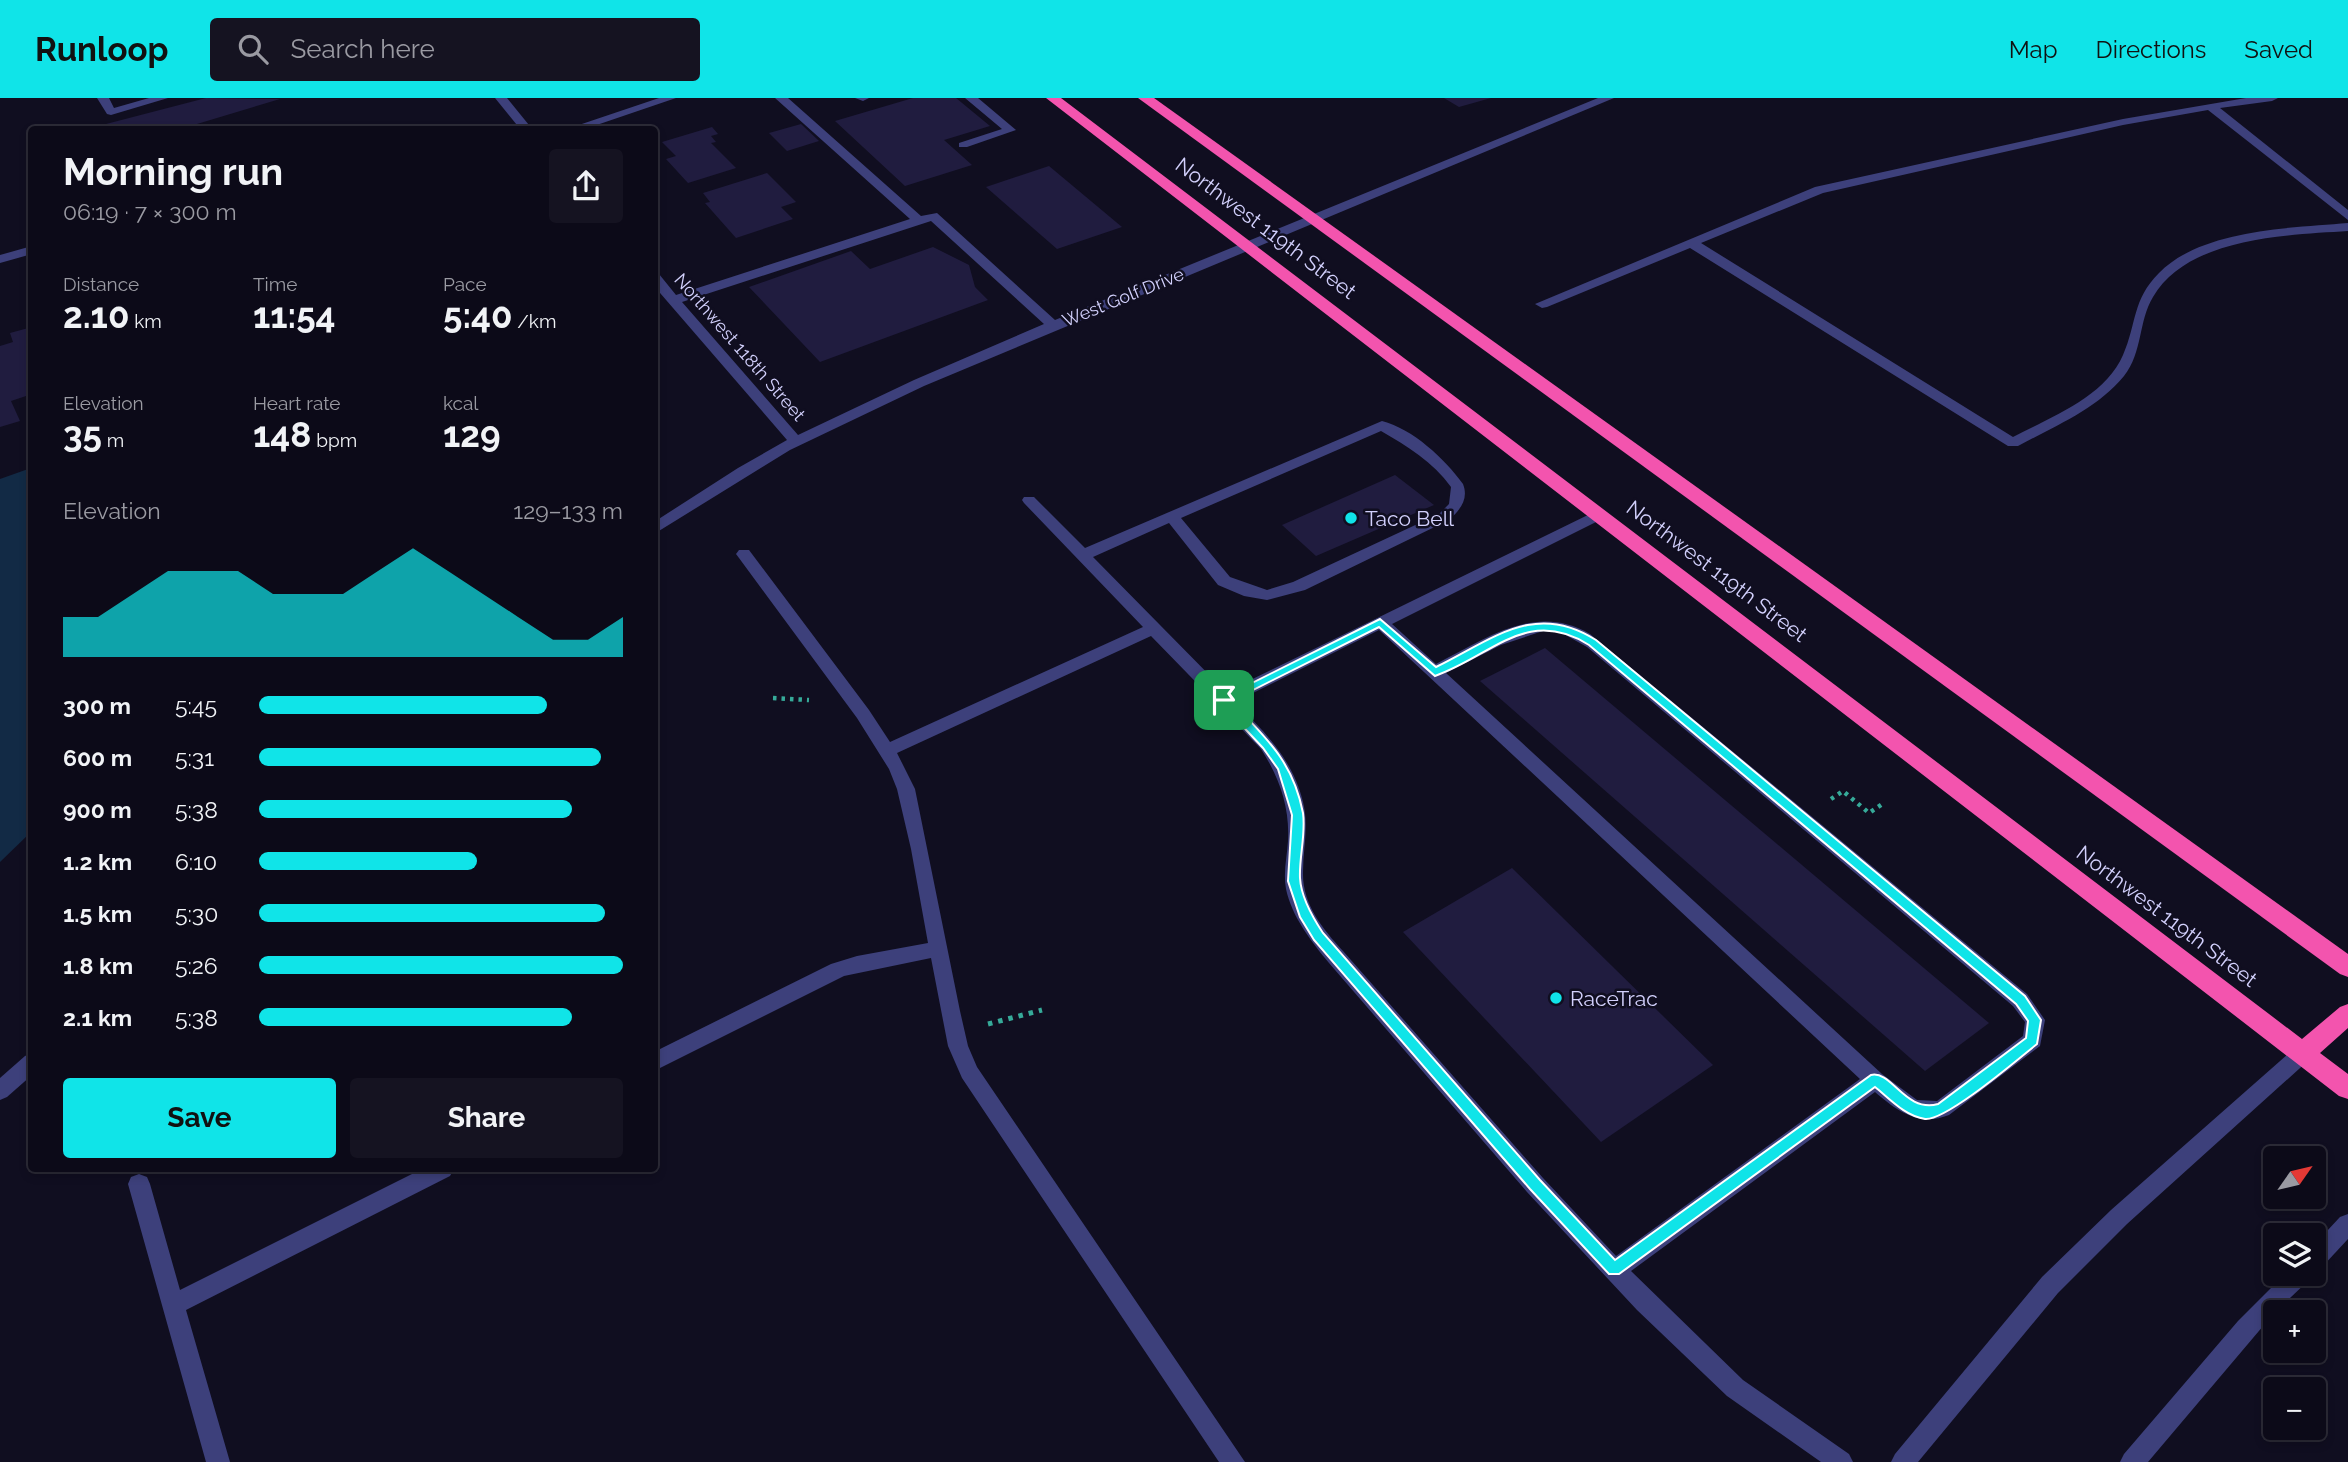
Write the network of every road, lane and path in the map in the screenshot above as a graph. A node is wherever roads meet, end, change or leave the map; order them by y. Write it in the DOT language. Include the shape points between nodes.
graph roads {
  1 [pos="103,98"];
  2 [pos="162,98"];
  3 [pos="501,98"];
  4 [pos="670,98"];
  5 [pos="781,98"];
  6 [pos="971,98"];
  7 [pos="1053,98"];
  8 [pos="1145,98"];
  9 [pos="1608,98"];
  10 [pos="2272,98"];
  11 [pos="2210,106"];
  12 [pos="525,126"];
  13 [pos="582,126"];
  14 [pos="963,145"];
  15 [pos="2348,216"];
  16 [pos="1311,219"];
  17 [pos="918,220"];
  18 [pos="2348,227"];
  19 [pos="1690,242"];
  20 [pos="1247,247"];
  21 [pos="28,251"];
  22 [pos="0,259"];
  23 [pos="658,282"];
  24 [pos="674,300"];
  25 [pos="1542,304"];
  26 [pos="1053,325"];
  27 [pos="796,442"];
  28 [pos="1029,500"];
  29 [pos="1171,515"];
  30 [pos="1599,515"];
  31 [pos="658,526"];
  32 [pos="744,554"];
  33 [pos="1083,555"];
  34 [pos="1380,622"];
  35 [pos="1154,628"];
  36 [pos="1435,672"];
  37 [pos="773,698"];
  38 [pos="1224,700"];
  39 [pos="820,701"];
  40 [pos="887,750"];
  41 [pos="1826,802"];
  42 [pos="1884,803"];
  43 [pos="937,949"];
  44 [pos="2348,967"];
  45 [pos="1042,1010"];
  46 [pos="2348,1014"];
  47 [pos="987,1024"];
  48 [pos="2303,1053"];
  49 [pos="658,1060"];
  50 [pos="28,1066"];
  51 [pos="1875,1080"];
  52 [pos="2348,1088"];
  53 [pos="0,1091"];
  54 [pos="437,1172"];
  55 [pos="139,1184"];
  56 [pos="2348,1224"];
  57 [pos="2326,1247"];
  58 [pos="1614,1270"];
  59 [pos="2288,1286"];
  60 [pos="174,1305"];
  61 [pos="218,1462"];
  62 [pos="1233,1462"];
  63 [pos="1841,1462"];
  64 [pos="1903,1462"];
  65 [pos="2132,1462"];
  1 -- 2 [label="street" via="111,112"];
  3 -- 12 [label="street"];
  4 -- 13 [label="street"];
  5 -- 17 [label="street"];
  6 -- 14 [label="street" via="1010,130"];
  7 -- 20 [label="highway, Northwest 119th Street"];
  8 -- 16 [label="highway, Northwest 119th Street"];
  9 -- 16 [label="street, West Golf Drive"];
  10 -- 11 [label="street"];
  11 -- 15 [label="street"];
  11 -- 19 [label="street" via="1834,186"];
  16 -- 20 [label="street, West Golf Drive"];
  16 -- 44 [label="highway, Northwest 119th Street"];
  17 -- 24 [label="street"];
  17 -- 26 [label="street" via="933,216"];
  18 -- 19 [label="street" via="2248,239 2189,257 2146,298 2136,345 2119,374 2093,397 2013,443"];
  19 -- 25 [label="street"];
  20 -- 26 [label="street, West Golf Drive"];
  20 -- 30 [label="highway, Northwest 119th Street"];
  21 -- 22 [label="street"];
  23 -- 24 [label="street, Northwest 118th Street"];
  24 -- 27 [label="street, Northwest 118th Street"];
  26 -- 27 [label="street, West Golf Drive"];
  27 -- 31 [label="street, West Golf Drive"];
  28 -- 33 [label="street"];
  29 -- 29 [label="street" via="1214,573 1234,587 1267,595 1298,586 1444,517 1456,505 1458,486 1414,444 1382,425"];
  29 -- 33 [label="street"];
  30 -- 34 [label="street"];
  30 -- 48 [label="highway, Northwest 119th Street"];
  32 -- 40 [label="street"];
  33 -- 35 [label="street"];
  34 -- 36 [label="street"];
  34 -- 38 [label="street"];
  35 -- 38 [label="street"];
  35 -- 40 [label="street"];
  36 -- 51 [label="street"];
  36 -- 51 [label="street" via="1521,630 1541,625 1576,632 2010,991 2035,1020 2032,1041 1942,1109 1926,1113 1910,1108"];
  37 -- 39 [label="path"];
  38 -- 58 [label="street" via="1283,767 1297,815 1294,881 1318,936"];
  40 -- 43 [label="street" via="906,789"];
  41 -- 42 [label="path" via="1843,792 1869,813"];
  43 -- 49 [label="street" via="838,970"];
  43 -- 62 [label="street" via="958,1046 983,1096"];
  45 -- 47 [label="path"];
  46 -- 48 [label="highway"];
  48 -- 52 [label="highway, Northwest 119th Street"];
  48 -- 64 [label="street" via="2050,1285"];
  50 -- 53 [label="street"];
  51 -- 58 [label="street"];
  54 -- 60 [label="street"];
  55 -- 60 [label="street"];
  56 -- 57 [label="street"];
  58 -- 63 [label="street" via="1716,1372"];
  59 -- 65 [label="street"];
  60 -- 61 [label="street"];
}
